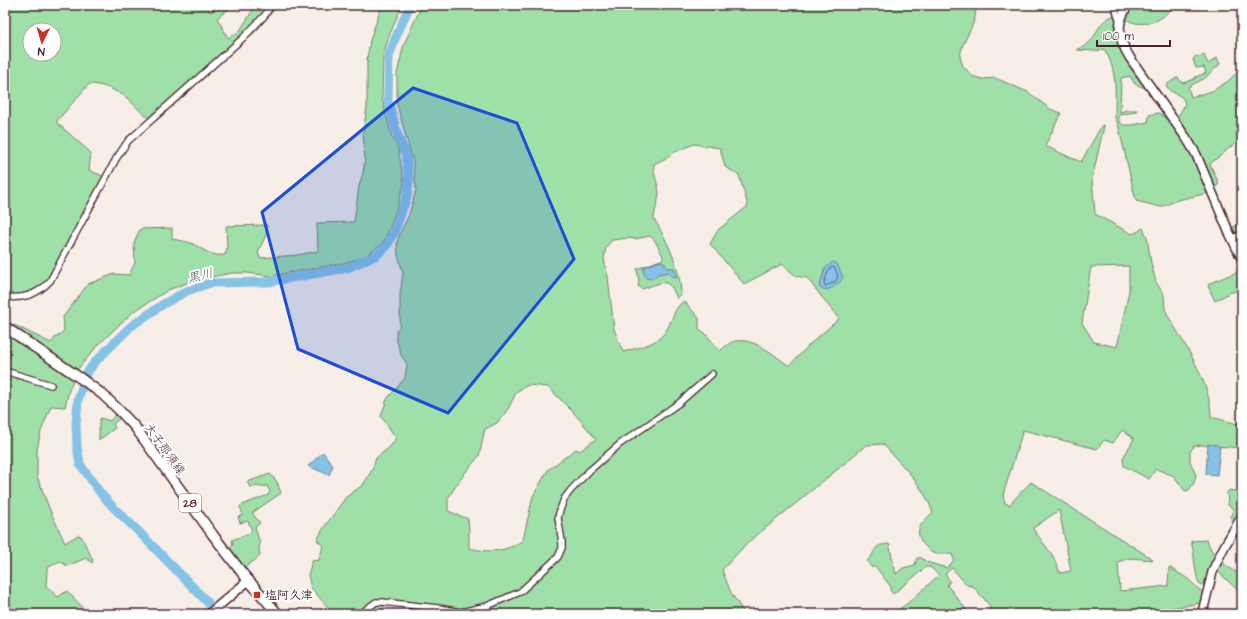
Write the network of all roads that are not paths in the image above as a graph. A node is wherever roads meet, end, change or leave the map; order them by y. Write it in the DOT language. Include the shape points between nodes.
graph roads {
  1 [pos="271,5"];
  2 [pos="1115,5"];
  3 [pos="1127,5"];
  4 [pos="1120,22"];
  5 [pos="1242,233"];
  6 [pos="1232,239"];
  7 [pos="1242,259"];
  8 [pos="5,297"];
  9 [pos="5,327"];
  10 [pos="5,371"];
  11 [pos="712,374"];
  12 [pos="51,385"];
  13 [pos="1242,516"];
  14 [pos="249,580"];
  15 [pos="209,614"];
  16 [pos="278,614"];
  17 [pos="360,614"];
  18 [pos="1202,614"];
  1 -- 8 [label="street" via="243,38 128,141 44,288 24,298"];
  2 -- 4 [label="street"];
  3 -- 4 [label="street"];
  4 -- 6 [label="street" via="1124,49 1192,146"];
  5 -- 6 [label="street"];
  6 -- 7 [label="street"];
  9 -- 14 [label="main road, 大子那須線 / 28" via="102,394 135,427"];
  10 -- 12 [label="street"];
  11 -- 17 [label="street" via="678,403 620,444 576,484 564,499 559,513 561,552 520,592 487,606 461,612 376,602"];
  13 -- 18 [label="street" via="1213,570"];
  14 -- 15 [label="street"];
  14 -- 16 [label="main road, 大子那須線 / 28"];
}
